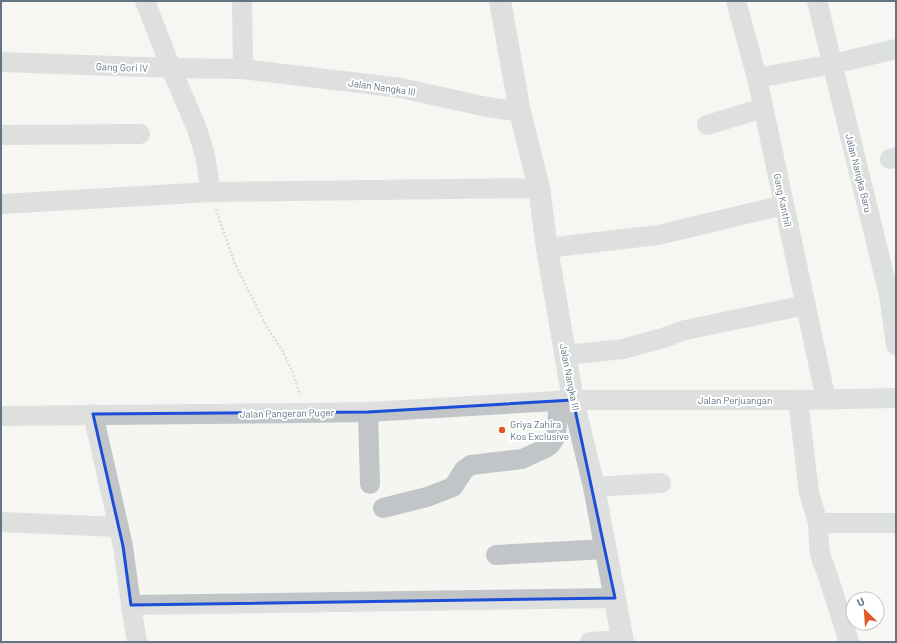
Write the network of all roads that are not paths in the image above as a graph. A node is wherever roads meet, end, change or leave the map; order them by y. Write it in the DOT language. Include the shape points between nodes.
graph roads {
  1 [pos="145,1"];
  2 [pos="242,1"];
  3 [pos="500,1"];
  4 [pos="736,1"];
  5 [pos="817,1"];
  6 [pos="896,49"];
  7 [pos="1,62"];
  8 [pos="833,64"];
  9 [pos="171,68"];
  10 [pos="242,69"];
  11 [pos="757,78"];
  12 [pos="762,108"];
  13 [pos="520,112"];
  14 [pos="707,125"];
  15 [pos="140,134"];
  16 [pos="1,135"];
  17 [pos="539,188"];
  18 [pos="211,192"];
  19 [pos="1,204"];
  20 [pos="784,206"];
  21 [pos="547,248"];
  22 [pos="893,294"];
  23 [pos="806,305"];
  24 [pos="896,345"];
  25 [pos="565,355"];
  26 [pos="896,398"];
  27 [pos="798,400"];
  28 [pos="826,400"];
  29 [pos="566,401"];
  30 [pos="368,412"];
  31 [pos="94,414"];
  32 [pos="1,416"];
  33 [pos="660,483"];
  34 [pos="370,484"];
  35 [pos="594,487"];
  36 [pos="383,508"];
  37 [pos="1,522"];
  38 [pos="896,523"];
  39 [pos="818,524"];
  40 [pos="118,527"];
  41 [pos="606,549"];
  42 [pos="496,555"];
  43 [pos="615,598"];
  44 [pos="131,605"];
  45 [pos="623,641"];
  46 [pos="138,642"];
  47 [pos="590,642"];
  48 [pos="849,642"];
  1 -- 9 [label="street"];
  2 -- 10 [label="street"];
  3 -- 13 [label="street, Jalan Nangka III"];
  4 -- 11 [label="street, Gang Kanthil"];
  5 -- 8 [label="street, Jalan Nangka Baru"];
  6 -- 8 [label="street"];
  7 -- 9 [label="street, Gang Gori IV"];
  8 -- 11 [label="street"];
  8 -- 22 [label="street, Jalan Nangka Baru"];
  9 -- 10 [label="street, Gang Gori IV"];
  9 -- 18 [label="street" via="197,129"];
  10 -- 13 [label="street, Jalan Nangka III" via="401,88"];
  11 -- 12 [label="street, Gang Kanthil"];
  12 -- 14 [label="street"];
  12 -- 20 [label="street, Gang Kanthil"];
  13 -- 17 [label="street, Jalan Nangka III"];
  15 -- 16 [label="street"];
  17 -- 18 [label="street"];
  17 -- 21 [label="street, Jalan Nangka III"];
  18 -- 19 [label="street"];
  20 -- 21 [label="street" via="658,235"];
  20 -- 23 [label="street, Gang Kanthil"];
  21 -- 25 [label="street, Jalan Nangka III"];
  22 -- 24 [label="street, Jalan Nangka Baru"];
  23 -- 25 [label="street" via="685,330 623,349"];
  23 -- 28 [label="street, Gang Kanthil"];
  25 -- 29 [label="street, Jalan Nangka III"];
  26 -- 28 [label="street, Jalan Perjuangan"];
  27 -- 28 [label="street, Jalan Perjuangan"];
  27 -- 29 [label="street, Jalan Perjuangan"];
  27 -- 39 [label="street" via="809,493"];
  29 -- 30 [label="street, Jalan Pangeran Puger"];
  29 -- 35 [label="street, Jalan Nangka III"];
  29 -- 36 [label="street" via="556,436 546,448 522,458 471,465 464,470 453,488"];
  30 -- 31 [label="street, Jalan Pangeran Puger"];
  30 -- 34 [label="street"];
  31 -- 32 [label="street, Jalan Pangeran Puger"];
  31 -- 40 [label="street"];
  33 -- 35 [label="street"];
  35 -- 41 [label="street, Jalan Nangka III"];
  37 -- 40 [label="street"];
  38 -- 39 [label="street"];
  39 -- 48 [label="street" via="821,558"];
  40 -- 44 [label="street"];
  41 -- 42 [label="street"];
  41 -- 43 [label="street, Jalan Nangka III"];
  43 -- 44 [label="street"];
  43 -- 45 [label="street, Jalan Nangka III"];
  44 -- 46 [label="street"];
  45 -- 47 [label="street"];
}
